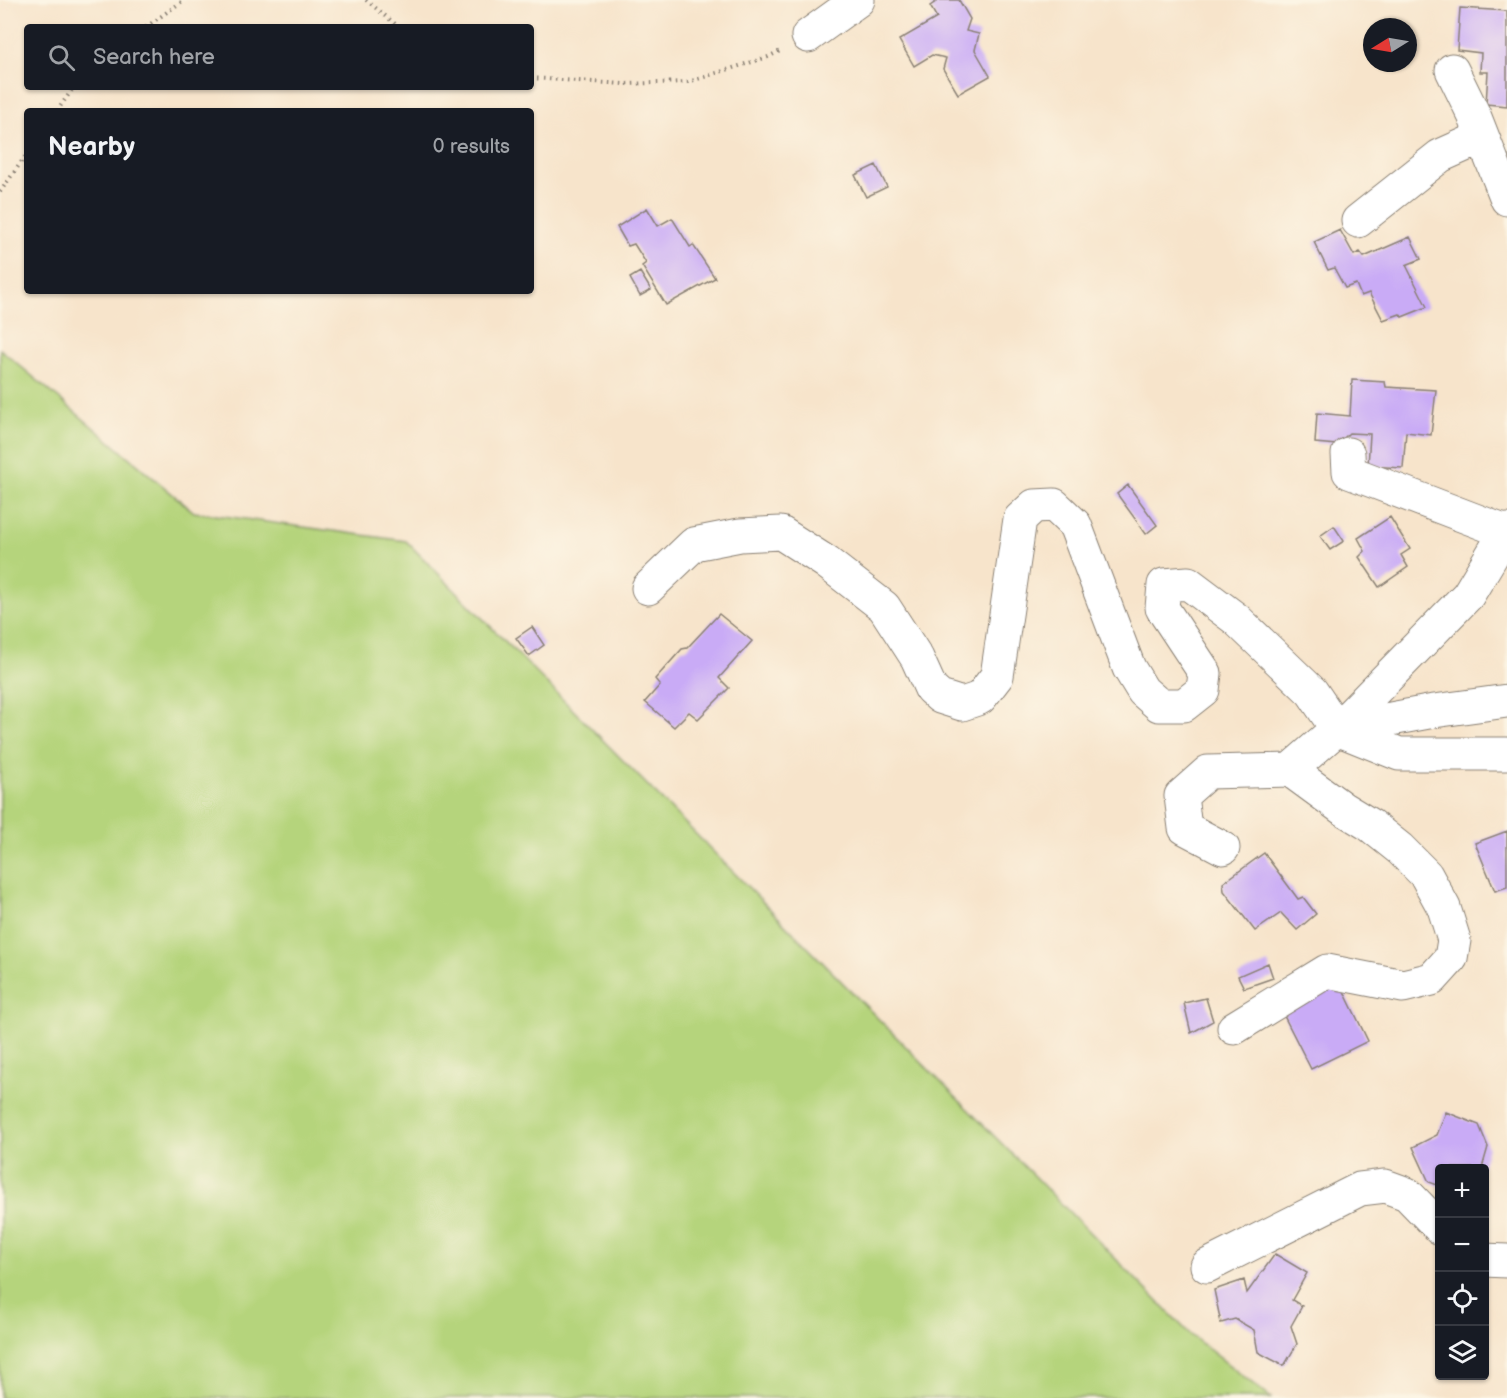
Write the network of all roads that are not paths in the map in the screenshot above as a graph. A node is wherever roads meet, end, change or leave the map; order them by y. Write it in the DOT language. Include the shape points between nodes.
graph roads {
  1 [pos="858,0"];
  2 [pos="808,36"];
  3 [pos="1452,70"];
  4 [pos="1485,145"];
  5 [pos="1507,199"];
  6 [pos="1358,221"];
  7 [pos="1348,454"];
  8 [pos="1507,531"];
  9 [pos="648,588"];
  10 [pos="1507,701"];
  11 [pos="1337,729"];
  12 [pos="1507,754"];
  13 [pos="1290,770"];
  14 [pos="1223,848"];
  15 [pos="1234,1028"];
  16 [pos="1435,1223"];
  17 [pos="1489,1260"];
  18 [pos="1507,1261"];
  19 [pos="1207,1266"];
  1 -- 2 [label="street"];
  3 -- 4 [label="street"];
  4 -- 5 [label="street"];
  4 -- 6 [label="street" via="1469,143 1440,156"];
  7 -- 8 [label="street" via="1349,472"];
  8 -- 11 [label="street" via="1468,595"];
  9 -- 11 [label="street" via="694,544 740,535 781,533 884,607 917,658 931,689 940,698 962,704 980,698 997,676 1020,519 1034,506 1054,505 1076,525 1129,668 1143,691 1159,705 1185,705 1203,690 1205,673 1162,608 1164,585 1188,582 1236,619 1312,692"];
  10 -- 11 [label="street"];
  11 -- 12 [label="street" via="1399,754"];
  11 -- 13 [label="street"];
  13 -- 14 [label="street" via="1208,772 1181,796 1185,828"];
  13 -- 15 [label="street" via="1370,825 1426,875 1444,908 1454,939 1451,958 1432,979 1403,986 1327,971"];
  16 -- 19 [label="street" via="1407,1194 1384,1186 1360,1189"];
  17 -- 18 [label="street"];
}
